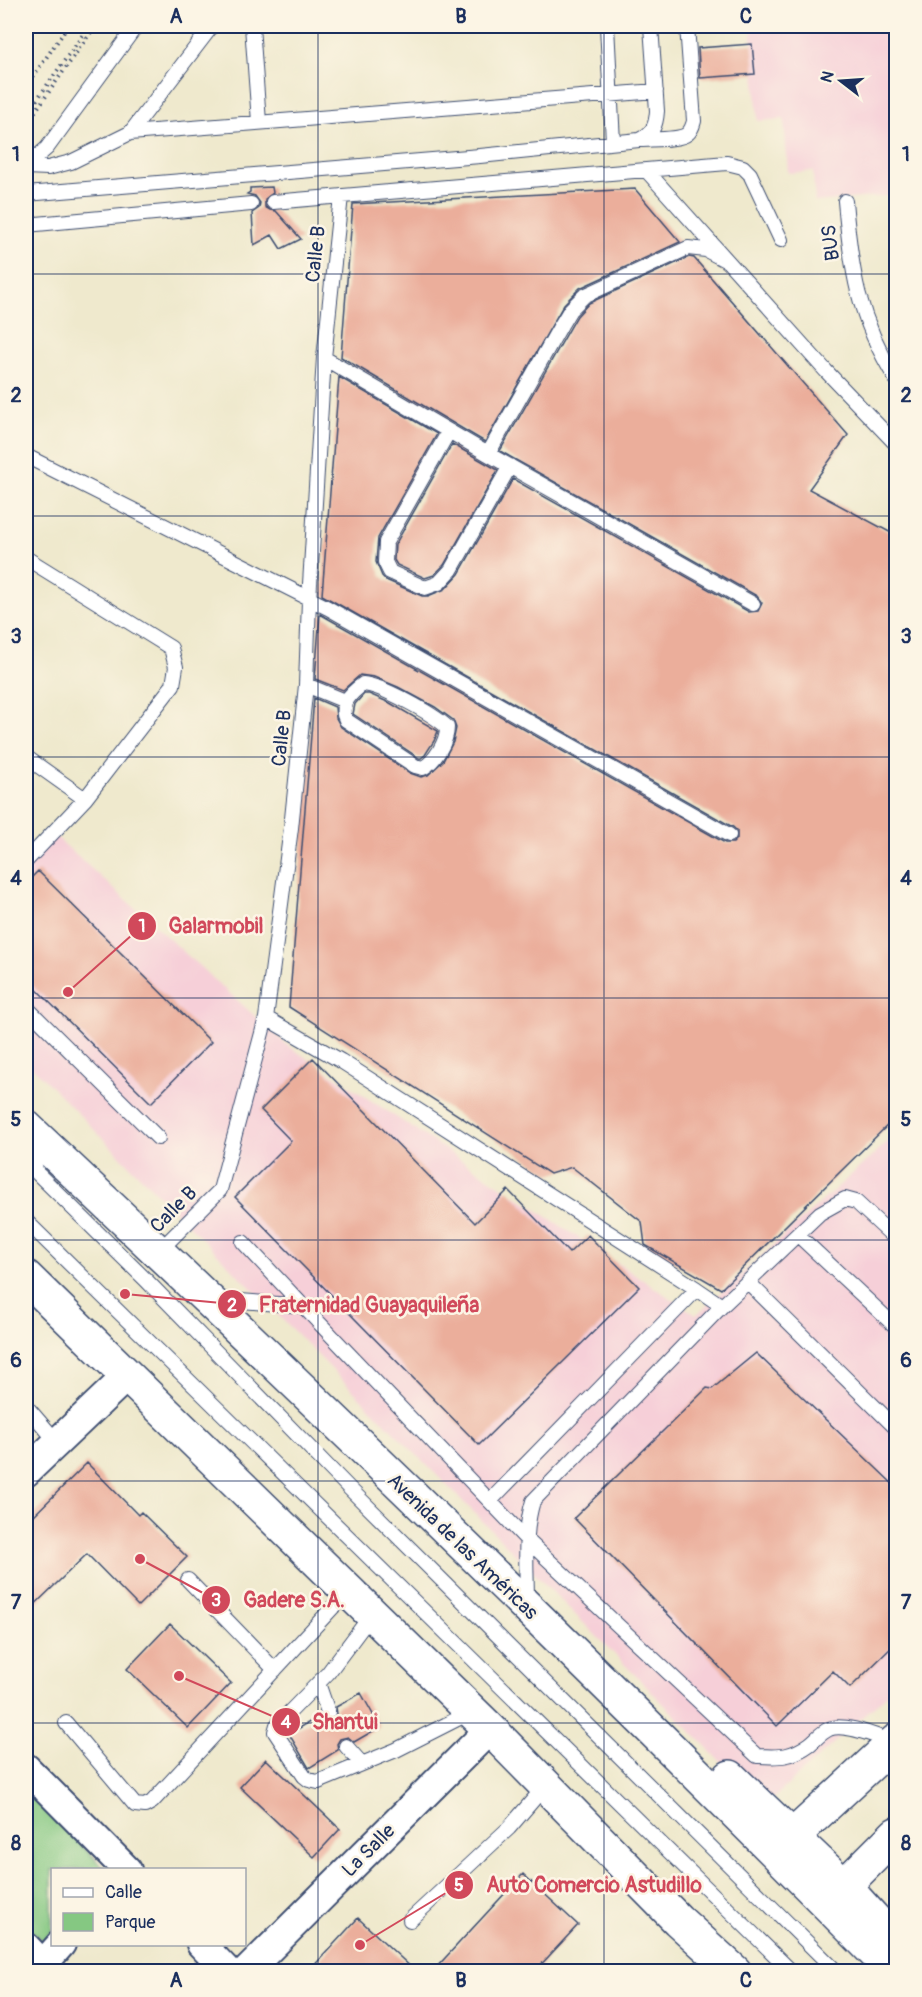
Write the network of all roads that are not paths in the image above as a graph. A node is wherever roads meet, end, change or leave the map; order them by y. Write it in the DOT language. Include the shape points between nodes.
graph roads {
  1 [pos="136,26"];
  2 [pos="212,26"];
  3 [pos="252,26"];
  4 [pos="607,26"];
  5 [pos="651,26"];
  6 [pos="687,26"];
  7 [pos="656,91"];
  8 [pos="611,95"];
  9 [pos="259,122"];
  10 [pos="130,133"];
  11 [pos="639,140"];
  12 [pos="613,142"];
  13 [pos="26,159"];
  14 [pos="26,167"];
  15 [pos="646,170"];
  16 [pos="26,194"];
  17 [pos="341,196"];
  18 [pos="845,201"];
  19 [pos="273,202"];
  20 [pos="251,204"];
  21 [pos="26,225"];
  22 [pos="781,240"];
  23 [pos="725,260"];
  24 [pos="324,358"];
  25 [pos="897,379"];
  26 [pos="449,431"];
  27 [pos="897,444"];
  28 [pos="488,454"];
  29 [pos="26,456"];
  30 [pos="510,466"];
  31 [pos="26,558"];
  32 [pos="309,600"];
  33 [pos="753,604"];
  34 [pos="306,685"];
  35 [pos="345,701"];
  36 [pos="26,757"];
  37 [pos="85,799"];
  38 [pos="729,835"];
  39 [pos="26,861"];
  40 [pos="26,1007"];
  41 [pos="266,1018"];
  42 [pos="26,1129"];
  43 [pos="158,1138"];
  44 [pos="26,1221"];
  45 [pos="798,1235"];
  46 [pos="897,1239"];
  47 [pos="243,1242"];
  48 [pos="158,1252"];
  49 [pos="26,1277"];
  50 [pos="748,1282"];
  51 [pos="697,1289"];
  52 [pos="206,1298"];
  53 [pos="303,1306"];
  54 [pos="722,1306"];
  55 [pos="897,1327"];
  56 [pos="127,1376"];
  57 [pos="26,1406"];
  58 [pos="897,1428"];
  59 [pos="57,1442"];
  60 [pos="26,1472"];
  61 [pos="490,1501"];
  62 [pos="526,1539"];
  63 [pos="188,1580"];
  64 [pos="348,1591"];
  65 [pos="527,1607"];
  66 [pos="372,1614"];
  67 [pos="275,1670"];
  68 [pos="318,1683"];
  69 [pos="328,1712"];
  70 [pos="480,1721"];
  71 [pos="66,1723"];
  72 [pos="896,1742"];
  73 [pos="346,1746"];
  74 [pos="362,1764"];
  75 [pos="26,1768"];
  76 [pos="546,1785"];
  77 [pos="897,1834"];
  78 [pos="788,1847"];
  79 [pos="126,1868"];
  80 [pos="844,1886"];
  81 [pos="410,1920"];
  82 [pos="895,1939"];
  83 [pos="203,1946"];
  84 [pos="712,1959"];
  85 [pos="228,1971"];
  86 [pos="246,1971"];
  87 [pos="735,1971"];
  88 [pos="792,1971"];
  89 [pos="837,1971"];
  90 [pos="894,1971"];
  1 -- 13 [label="lane" via="47,148"];
  2 -- 10 [label="lane"];
  3 -- 9 [label="lane"];
  4 -- 8 [label="lane"];
  5 -- 7 [label="lane"];
  6 -- 11 [label="lane" via="692,128 687,135"];
  7 -- 8 [label="lane"];
  7 -- 11 [label="lane" via="656,124"];
  8 -- 9 [label="lane"];
  8 -- 12 [label="lane"];
  9 -- 10 [label="lane"];
  10 -- 14 [label="lane" via="71,162 48,168"];
  11 -- 12 [label="lane"];
  12 -- 16 [label="lane"];
  15 -- 17 [label="lane"];
  15 -- 22 [label="lane" via="727,163 743,167"];
  15 -- 23 [label="lane"];
  17 -- 19 [label="lane"];
  17 -- 24 [label="lane, Calle B"];
  18 -- 25 [label="lane, BUS" via="856,287 867,324"];
  20 -- 21 [label="lane"];
  23 -- 27 [label="lane"];
  23 -- 28 [label="lane" via="706,250 688,248 584,296 570,310"];
  24 -- 26 [label="lane"];
  24 -- 32 [label="lane, Calle B"];
  26 -- 28 [label="lane"];
  26 -- 30 [label="lane" via="386,542 385,562 390,572 425,588 439,583 451,570"];
  28 -- 30 [label="lane"];
  29 -- 32 [label="lane"];
  30 -- 33 [label="lane"];
  31 -- 37 [label="lane" via="171,648 176,667 173,685"];
  32 -- 34 [label="lane, Calle B"];
  32 -- 38 [label="lane"];
  34 -- 35 [label="lane"];
  34 -- 41 [label="lane, Calle B"];
  35 -- 35 [label="lane" via="363,684 372,684 440,721 447,727 447,736 430,764 423,768 415,766 346,720"];
  36 -- 37 [label="lane"];
  37 -- 39 [label="lane"];
  40 -- 43 [label="lane"];
  41 -- 48 [label="lane, Calle B" via="220,1190"];
  41 -- 51 [label="lane" via="341,1061"];
  42 -- 48 [label="main road, Avenida de las Américas"];
  42 -- 89 [label="lane, Avenida de las Américas" via="37,1173"];
  44 -- 88 [label="lane"];
  45 -- 46 [label="lane" via="820,1213 845,1199 856,1202"];
  45 -- 50 [label="lane"];
  45 -- 55 [label="lane"];
  47 -- 53 [label="lane"];
  48 -- 52 [label="main road, Avenida de las Américas"];
  49 -- 56 [label="main road"];
  50 -- 54 [label="lane"];
  50 -- 58 [label="lane"];
  51 -- 54 [label="lane"];
  51 -- 61 [label="lane"];
  52 -- 53 [label="lane"];
  52 -- 65 [label="main road, Avenida de las Américas"];
  53 -- 61 [label="lane"];
  54 -- 62 [label="lane" via="533,1501"];
  56 -- 59 [label="street"];
  56 -- 64 [label="main road"];
  57 -- 59 [label="lane"];
  59 -- 60 [label="street"];
  61 -- 62 [label="lane"];
  62 -- 65 [label="lane"];
  62 -- 72 [label="lane" via="757,1756 787,1757 829,1729 840,1727"];
  63 -- 67 [label="lane"];
  64 -- 66 [label="main road"];
  64 -- 67 [label="lane"];
  65 -- 78 [label="main road, Avenida de las Américas"];
  66 -- 68 [label="lane"];
  66 -- 70 [label="main road"];
  67 -- 71 [label="lane" via="145,1806 135,1805"];
  68 -- 69 [label="lane"];
  68 -- 74 [label="lane" via="281,1720 275,1732 309,1780 318,1782"];
  70 -- 74 [label="lane"];
  70 -- 76 [label="main road"];
  70 -- 86 [label="street, La Salle"];
  72 -- 78 [label="main road"];
  73 -- 74 [label="lane"];
  75 -- 79 [label="street"];
  76 -- 81 [label="lane" via="509,1828"];
  76 -- 84 [label="main road"];
  77 -- 80 [label="main road"];
  78 -- 80 [label="main road"];
  78 -- 90 [label="main road, Avenida de las Américas"];
  80 -- 82 [label="main road"];
  83 -- 85 [label="street"];
  84 -- 87 [label="main road"];
}
